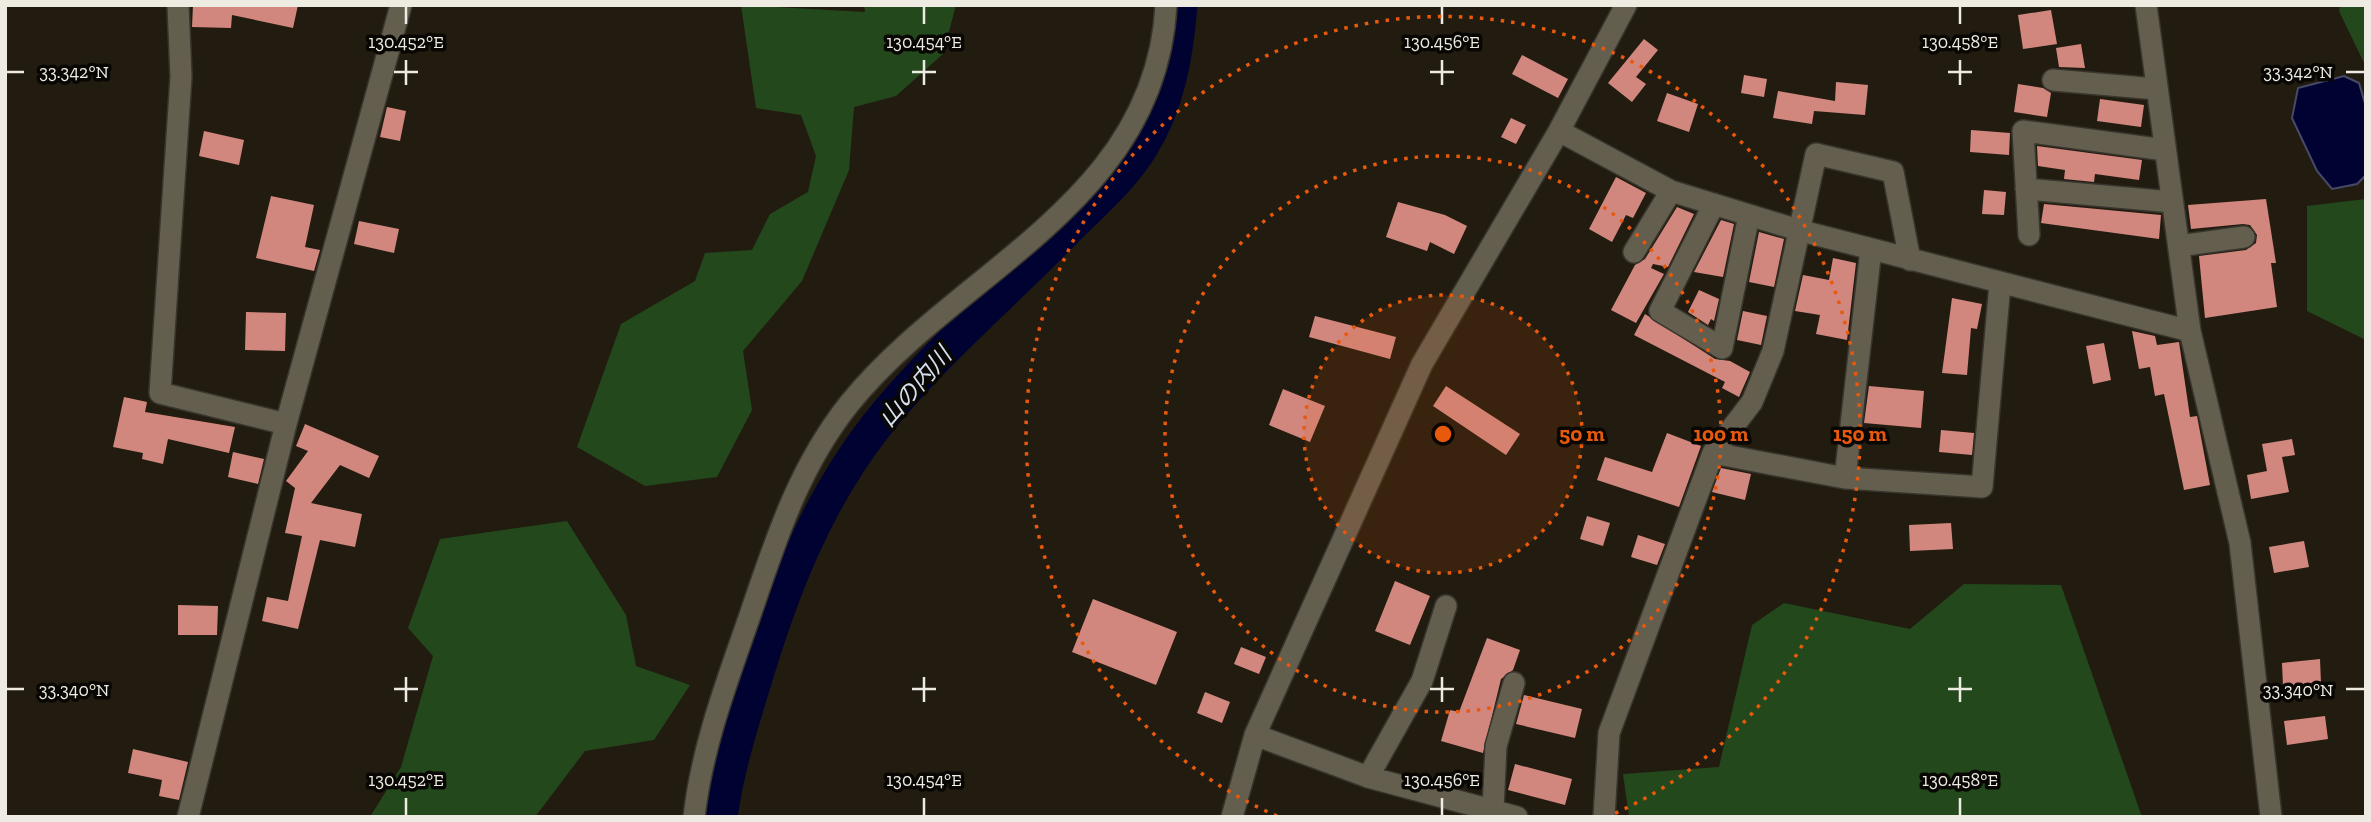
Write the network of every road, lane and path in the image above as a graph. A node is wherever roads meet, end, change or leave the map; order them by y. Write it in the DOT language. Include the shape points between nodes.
graph roads {
  1 [pos="178,5"];
  2 [pos="401,5"];
  3 [pos="1166,5"];
  4 [pos="1626,5"];
  5 [pos="2146,5"];
  6 [pos="2053,80"];
  7 [pos="2156,89"];
  8 [pos="1559,131"];
  9 [pos="2165,150"];
  10 [pos="2026,189"];
  11 [pos="1671,191"];
  12 [pos="2172,202"];
  13 [pos="1714,204"];
  14 [pos="1749,215"];
  15 [pos="1798,230"];
  16 [pos="2029,235"];
  17 [pos="2244,237"];
  18 [pos="2179,246"];
  19 [pos="1871,249"];
  20 [pos="1634,252"];
  21 [pos="1910,260"];
  22 [pos="2000,284"];
  23 [pos="2190,331"];
  24 [pos="286,424"];
  25 [pos="1713,453"];
  26 [pos="1845,478"];
  27 [pos="1446,606"];
  28 [pos="1514,683"];
  29 [pos="1255,735"];
  30 [pos="1368,777"];
  31 [pos="1493,810"];
  32 [pos="188,817"];
  33 [pos="694,817"];
  34 [pos="1232,817"];
  35 [pos="1517,817"];
  36 [pos="1604,817"];
  37 [pos="2271,817"];
  1 -- 24 [label="street" via="181,77 160,393"];
  2 -- 24 [label="street"];
  3 -- 33 [label="street" via="1157,65 1143,103 1102,170 996,273 871,377 806,469 774,539 721,694"];
  4 -- 8 [label="street"];
  5 -- 7 [label="street"];
  6 -- 7 [label="street"];
  7 -- 9 [label="street"];
  8 -- 11 [label="street"];
  8 -- 29 [label="street" via="1422,365"];
  9 -- 10 [label="street" via="2023,131"];
  9 -- 12 [label="street"];
  10 -- 12 [label="street"];
  10 -- 16 [label="street"];
  11 -- 13 [label="street"];
  11 -- 20 [label="street"];
  12 -- 18 [label="street"];
  13 -- 14 [label="street"];
  13 -- 14 [label="street" via="1660,311 1722,348"];
  14 -- 15 [label="street"];
  15 -- 19 [label="street"];
  15 -- 21 [label="street" via="1816,154 1893,172"];
  15 -- 25 [label="street" via="1773,351 1752,402"];
  17 -- 18 [label="street"];
  18 -- 23 [label="street"];
  19 -- 21 [label="street"];
  19 -- 26 [label="street"];
  21 -- 22 [label="street"];
  22 -- 23 [label="street"];
  22 -- 26 [label="street" via="1982,487"];
  23 -- 37 [label="street" via="2240,542"];
  24 -- 32 [label="street"];
  25 -- 26 [label="street"];
  25 -- 36 [label="street" via="1609,733"];
  27 -- 30 [label="street" via="1422,681"];
  28 -- 31 [label="street" via="1496,747"];
  29 -- 30 [label="street"];
  29 -- 34 [label="street"];
  30 -- 31 [label="street"];
  31 -- 35 [label="street"];
}
